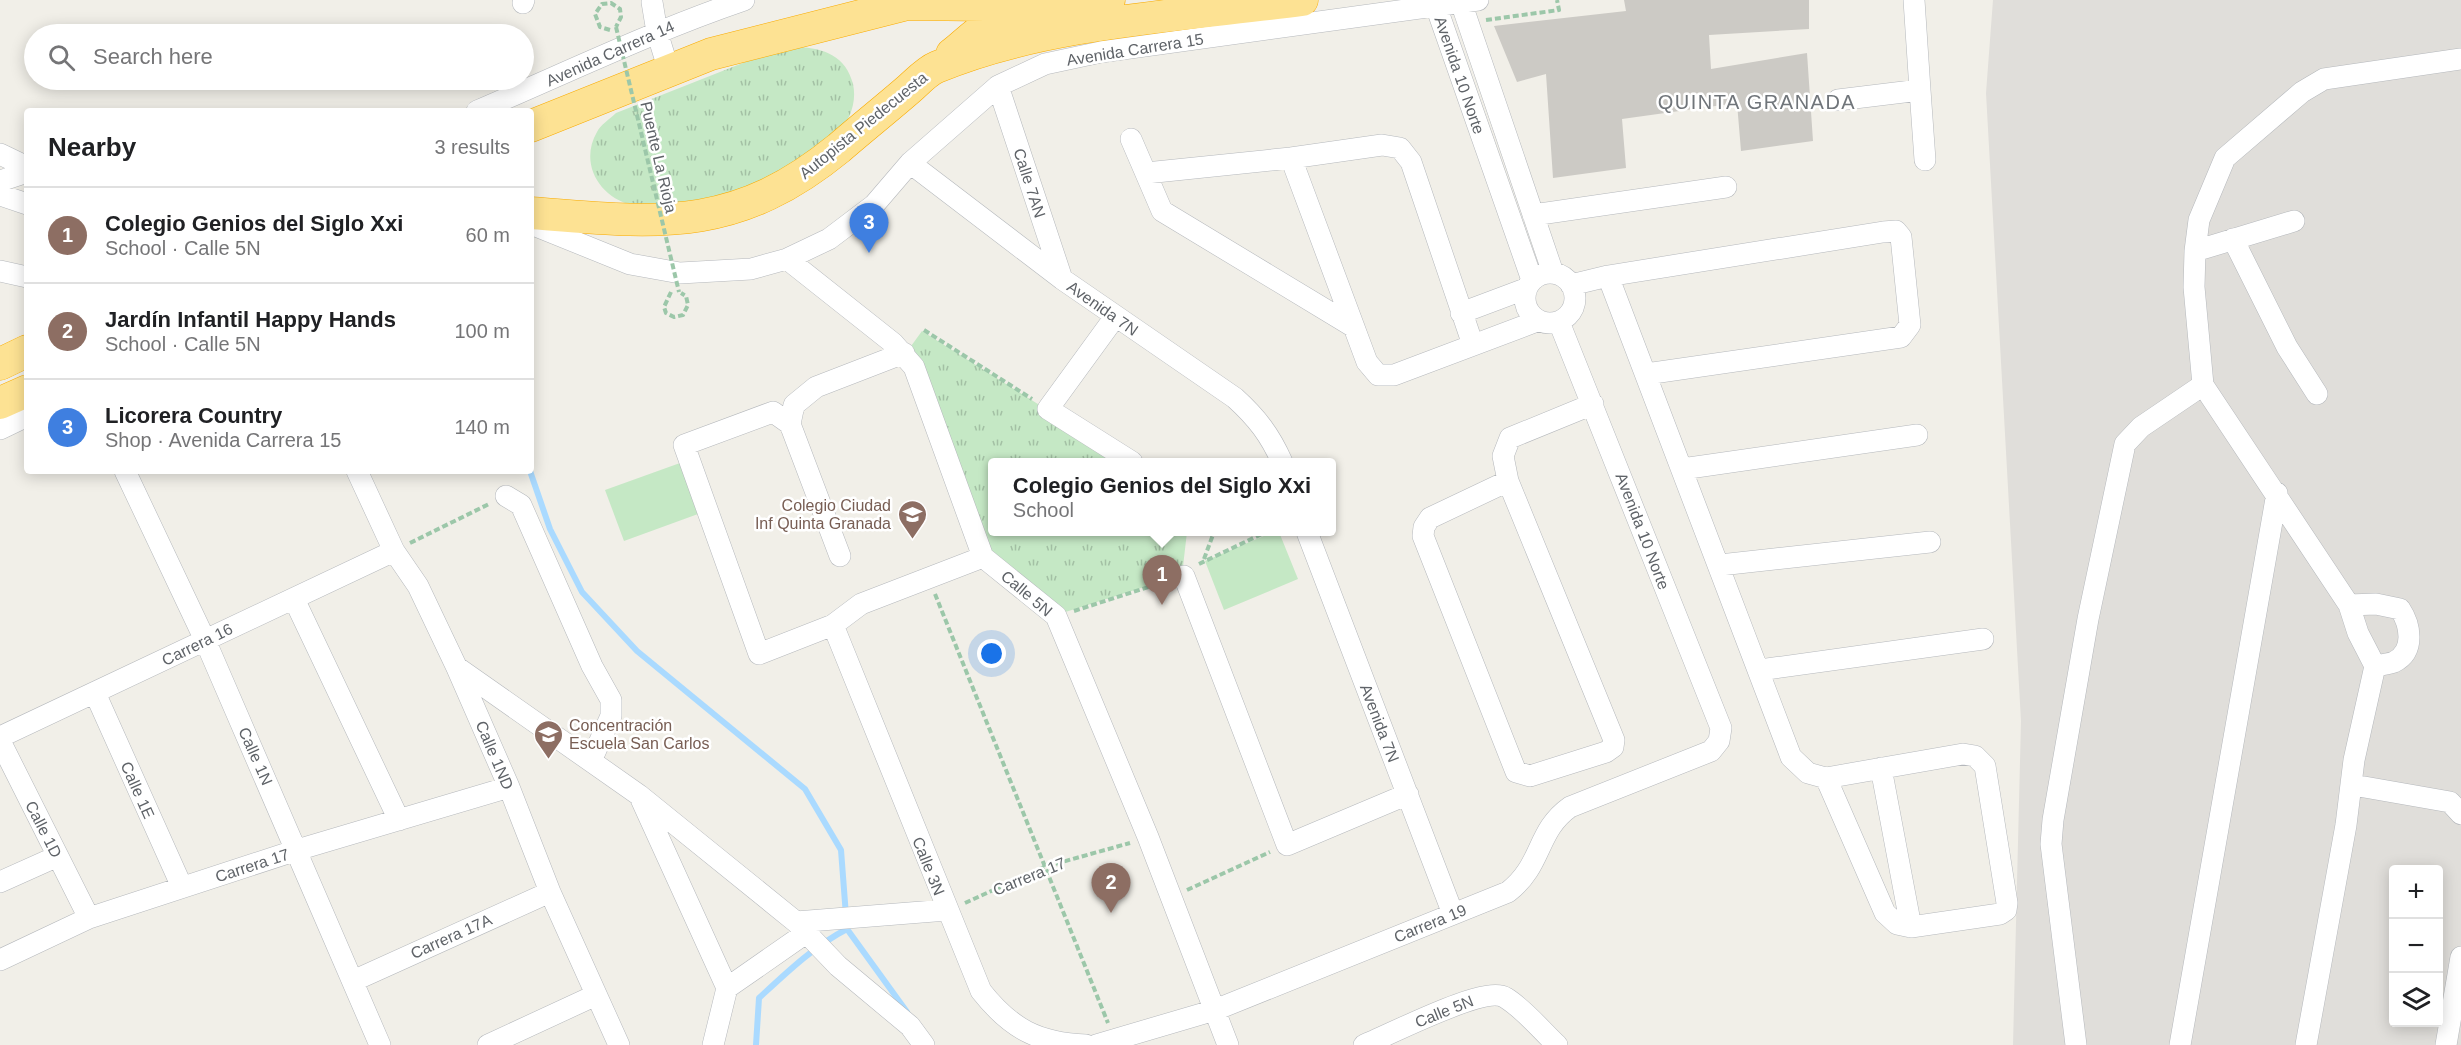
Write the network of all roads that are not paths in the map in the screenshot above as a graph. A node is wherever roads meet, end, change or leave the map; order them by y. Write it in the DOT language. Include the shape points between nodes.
graph roads {
  1 [pos="744,0"];
  2 [pos="1008,0"];
  3 [pos="1109,0"];
  4 [pos="1302,0"];
  5 [pos="1914,0"];
  6 [pos="651,1"];
  7 [pos="916,2"];
  8 [pos="1436,6"];
  9 [pos="1474,7"];
  10 [pos="677,23"];
  11 [pos="657,32"];
  12 [pos="2461,59"];
  13 [pos="934,68"];
  14 [pos="669,71"];
  15 [pos="998,86"];
  16 [pos="534,87"];
  17 [pos="526,90"];
  18 [pos="1920,90"];
  19 [pos="1838,100"];
  20 [pos="484,108"];
  21 [pos="534,125"];
  22 [pos="1131,139"];
  23 [pos="0,154"];
  24 [pos="1291,158"];
  25 [pos="1925,160"];
  26 [pos="910,164"];
  27 [pos="24,166"];
  28 [pos="24,173"];
  29 [pos="1146,173"];
  30 [pos="0,181"];
  31 [pos="1726,187"];
  32 [pos="0,195"];
  33 [pos="24,203"];
  34 [pos="534,213"];
  35 [pos="1533,215"];
  36 [pos="2294,221"];
  37 [pos="534,225"];
  38 [pos="2233,239"];
  39 [pos="2195,250"];
  40 [pos="787,259"];
  41 [pos="0,270"];
  42 [pos="1553,273"];
  43 [pos="24,276"];
  44 [pos="1608,276"];
  45 [pos="1062,279"];
  46 [pos="1529,285"];
  47 [pos="1571,285"];
  48 [pos="1461,313"];
  49 [pos="1115,317"];
  50 [pos="1537,321"];
  51 [pos="1559,322"];
  52 [pos="1354,327"];
  53 [pos="1473,345"];
  54 [pos="24,352"];
  55 [pos="904,353"];
  56 [pos="0,364"];
  57 [pos="1646,374"];
  58 [pos="2203,385"];
  59 [pos="24,392"];
  60 [pos="2317,394"];
  61 [pos="0,403"];
  62 [pos="1593,404"];
  63 [pos="24,417"];
  64 [pos="790,424"];
  65 [pos="0,429"];
  66 [pos="1917,435"];
  67 [pos="1126,458"];
  68 [pos="1280,458"];
  69 [pos="1682,469"];
  70 [pos="126,474"];
  71 [pos="358,474"];
  72 [pos="1508,481"];
  73 [pos="2277,493"];
  74 [pos="506,496"];
  75 [pos="1309,536"];
  76 [pos="1930,542"];
  77 [pos="394,551"];
  78 [pos="840,556"];
  79 [pos="983,557"];
  80 [pos="1719,565"];
  81 [pos="1184,576"];
  82 [pos="294,599"];
  83 [pos="2349,605"];
  84 [pos="833,625"];
  85 [pos="1983,639"];
  86 [pos="205,640"];
  87 [pos="2375,666"];
  88 [pos="457,668"];
  89 [pos="1760,670"];
  90 [pos="95,693"];
  91 [pos="0,737"];
  92 [pos="0,741"];
  93 [pos="1719,741"];
  94 [pos="591,761"];
  95 [pos="1881,768"];
  96 [pos="1826,778"];
  97 [pos="2353,785"];
  98 [pos="510,787"];
  99 [pos="1408,794"];
  100 [pos="639,795"];
  101 [pos="2461,814"];
  102 [pos="399,820"];
  103 [pos="297,850"];
  104 [pos="58,856"];
  105 [pos="0,882"];
  106 [pos="182,887"];
  107 [pos="550,892"];
  108 [pos="947,910"];
  109 [pos="1453,914"];
  110 [pos="89,918"];
  111 [pos="1911,927"];
  112 [pos="805,931"];
  113 [pos="2461,957"];
  114 [pos="0,960"];
  115 [pos="353,981"];
  116 [pos="727,988"];
  117 [pos="597,994"];
  118 [pos="1215,1010"];
  119 [pos="1391,1041"];
  120 [pos="1106,1043"];
  121 [pos="380,1045"];
  122 [pos="488,1045"];
  123 [pos="619,1045"];
  124 [pos="713,1045"];
  125 [pos="924,1045"];
  126 [pos="1086,1045"];
  127 [pos="1228,1045"];
  128 [pos="1364,1045"];
  129 [pos="1557,1045"];
  130 [pos="2076,1045"];
  131 [pos="2180,1045"];
  132 [pos="2306,1045"];
  133 [pos="2446,1045"];
  1 -- 10 [label="street, Avenida Carrera 14"];
  2 -- 7 [label="highway" via="985,5"];
  3 -- 13 [label="highway" via="1048,8 989,26"];
  4 -- 13 [label="highway, Autopista Piedecuesta" via="1016,41"];
  5 -- 18 [label="street"];
  6 -- 10 [label="street"];
  6 -- 11 [label="street"];
  7 -- 14 [label="highway" via="711,54"];
  8 -- 9 [label="street, Avenida Carrera 15"];
  8 -- 15 [label="street, Avenida Carrera 15" via="1101,52 1045,64"];
  8 -- 46 [label="street, Avenida 10 Norte"];
  9 -- 35 [label="street, Avenida 10 Norte"];
  10 -- 11 [label="street, Avenida Carrera 14"];
  11 -- 14 [label="street"];
  11 -- 16 [label="street, Avenida Carrera 14"];
  12 -- 39 [label="street" via="2354,72 2324,79 2302,92 2225,158 2199,220"];
  13 -- 34 [label="highway, Autopista Piedecuesta" via="812,170 735,208 651,222"];
  14 -- 21 [label="highway"];
  15 -- 26 [label="street, Avenida Carrera 15"];
  15 -- 45 [label="street, Calle 7AN"];
  17 -- 20 [label="street, Avenida Carrera 14"];
  18 -- 19 [label="street"];
  18 -- 25 [label="street"];
  22 -- 29 [label="street"];
  23 -- 27 [label="street"];
  24 -- 29 [label="street"];
  24 -- 48 [label="street" via="1382,145 1400,148 1411,162"];
  24 -- 52 [label="street"];
  26 -- 40 [label="street, Avenida Carrera 15" via="874,206 829,239"];
  26 -- 45 [label="street, Avenida 7N"];
  28 -- 30 [label="street"];
  29 -- 52 [label="street" via="1162,212"];
  31 -- 35 [label="street"];
  32 -- 33 [label="street"];
  35 -- 42 [label="street, Avenida 10 Norte"];
  36 -- 38 [label="street"];
  37 -- 40 [label="street, Avenida Carrera 15" via="630,264 680,273 750,269"];
  38 -- 39 [label="street"];
  38 -- 60 [label="street" via="2287,347"];
  39 -- 58 [label="street" via="2194,287"];
  40 -- 55 [label="street"];
  41 -- 43 [label="street"];
  42 -- 46 [label="street" via="1542,274"];
  42 -- 47 [label="street"];
  44 -- 47 [label="street"];
  44 -- 57 [label="street"];
  44 -- 57 [label="street" via="1882,232 1896,231 1901,237 1910,325 1901,337"];
  45 -- 49 [label="street, Avenida 7N"];
  46 -- 48 [label="street"];
  46 -- 50 [label="street" via="1524,301"];
  47 -- 51 [label="street" via="1574,306 1569,316"];
  48 -- 53 [label="street"];
  49 -- 67 [label="street" via="1048,409"];
  49 -- 68 [label="street, Avenida 7N" via="1235,398 1257,418"];
  50 -- 51 [label="street"];
  50 -- 53 [label="street"];
  51 -- 62 [label="street, Avenida 10 Norte"];
  52 -- 53 [label="street" via="1367,363 1378,375 1394,375"];
  54 -- 56 [label="highway"];
  55 -- 64 [label="street" via="816,387 794,405"];
  55 -- 79 [label="street" via="914,367"];
  57 -- 69 [label="street"];
  58 -- 73 [label="street"];
  58 -- 130 [label="street" via="2141,427 2125,444 2088,619 2051,844"];
  59 -- 61 [label="highway"];
  62 -- 72 [label="street" via="1510,438 1503,456"];
  62 -- 93 [label="street, Avenida 10 Norte" via="1720,728"];
  63 -- 65 [label="street"];
  64 -- 78 [label="street"];
  64 -- 84 [label="street" via="773,412 684,445 759,654"];
  66 -- 69 [label="street"];
  69 -- 80 [label="street"];
  70 -- 86 [label="street, Calle 1N"];
  71 -- 77 [label="street, Calle 1ND"];
  72 -- 72 [label="street" via="1430,518 1423,536 1515,772 1530,776 1606,752 1613,747 1614,740"];
  73 -- 83 [label="street"];
  73 -- 131 [label="street"];
  74 -- 94 [label="street" via="521,505 592,666 611,700 611,716"];
  75 -- 99 [label="street, Avenida 7N"];
  76 -- 80 [label="street"];
  77 -- 82 [label="street, Carrera 16"];
  77 -- 88 [label="street, Calle 1ND" via="418,586"];
  79 -- 84 [label="street" via="861,604"];
  79 -- 118 [label="street, Calle 5N" via="1056,616"];
  80 -- 89 [label="street"];
  81 -- 99 [label="street" via="1287,844"];
  82 -- 86 [label="street, Carrera 16"];
  82 -- 102 [label="street"];
  83 -- 87 [label="street"];
  83 -- 87 [label="street" via="2376,604 2400,609 2408,621 2410,638 2406,648 2396,661"];
  84 -- 108 [label="street, Calle 3N"];
  85 -- 89 [label="street"];
  86 -- 90 [label="street, Carrera 16"];
  86 -- 103 [label="street, Calle 1N"];
  87 -- 97 [label="street" via="2354,760"];
  88 -- 94 [label="street"];
  88 -- 98 [label="street, Calle 1ND"];
  89 -- 96 [label="street" via="1791,757 1808,773"];
  90 -- 91 [label="street, Carrera 16"];
  90 -- 106 [label="street, Calle 1E"];
  92 -- 104 [label="street, Calle 1D"];
  93 -- 109 [label="street, Carrera 19" via="1711,751 1570,807 1546,833 1524,880 1508,892"];
  94 -- 100 [label="street"];
  95 -- 96 [label="street"];
  95 -- 111 [label="street"];
  95 -- 111 [label="street" via="1963,754 1975,756 1984,766 2006,910"];
  96 -- 111 [label="street" via="1885,913 1897,924"];
  97 -- 101 [label="street" via="2450,802"];
  97 -- 132 [label="street"];
  98 -- 102 [label="street, Carrera 17"];
  98 -- 107 [label="street, Calle 1ND"];
  99 -- 109 [label="street, Avenida 7N"];
  100 -- 112 [label="street"];
  100 -- 116 [label="street"];
  102 -- 103 [label="street, Carrera 17"];
  103 -- 106 [label="street, Carrera 17"];
  103 -- 115 [label="street, Calle 1N"];
  104 -- 105 [label="street"];
  104 -- 110 [label="street, Calle 1D"];
  106 -- 110 [label="street, Carrera 17"];
  107 -- 115 [label="street, Carrera 17A"];
  107 -- 117 [label="street, Calle 1ND"];
  108 -- 112 [label="street" via="834,920"];
  108 -- 126 [label="street, Calle 3N" via="981,991 1000,1015 1032,1036"];
  109 -- 118 [label="street, Carrera 19"];
  110 -- 114 [label="street, Carrera 17"];
  112 -- 116 [label="street"];
  112 -- 125 [label="street" via="838,966 910,1026"];
  113 -- 133 [label="street"];
  115 -- 121 [label="street, Calle 1N"];
  116 -- 124 [label="street"];
  117 -- 122 [label="street"];
  117 -- 123 [label="street, Calle 1ND"];
  118 -- 120 [label="street, Carrera 19"];
  118 -- 127 [label="street, Calle 5N"];
  119 -- 128 [label="street, Calle 5N"];
  119 -- 129 [label="street, Calle 5N" via="1460,1003 1490,994 1505,997"];
}
